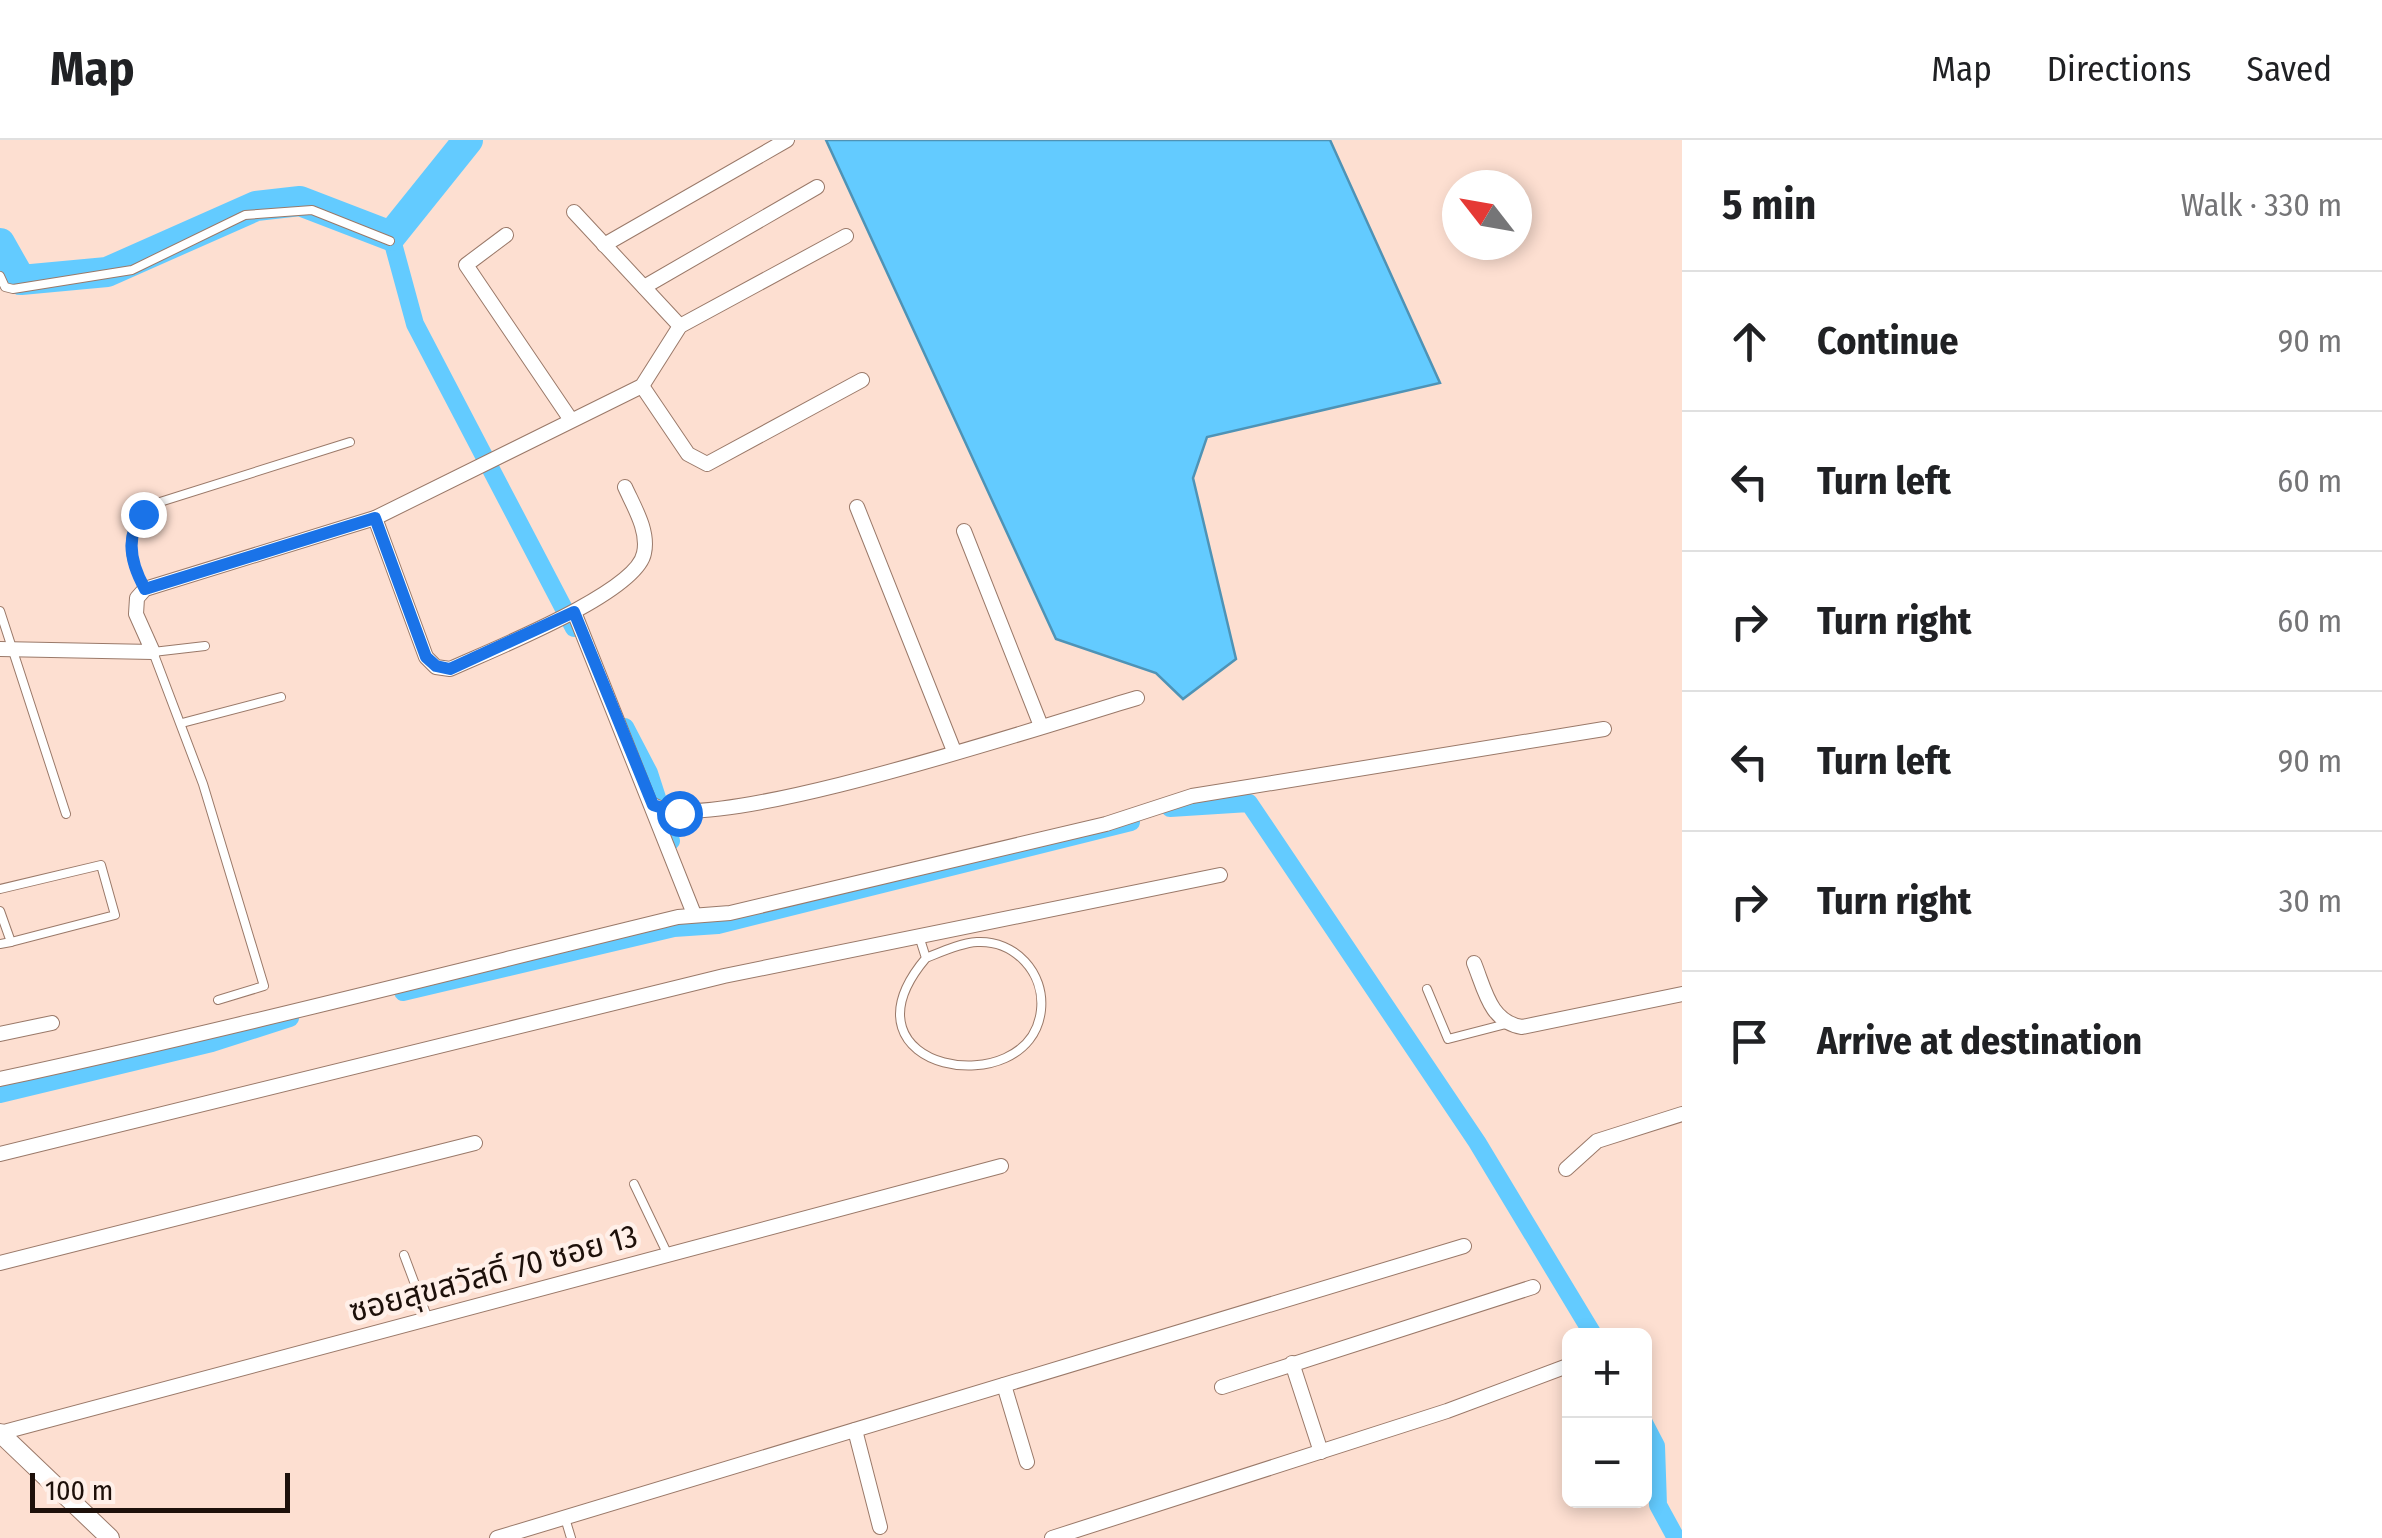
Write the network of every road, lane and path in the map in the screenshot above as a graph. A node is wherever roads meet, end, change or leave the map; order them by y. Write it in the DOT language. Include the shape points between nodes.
graph roads {
  1 [pos="787,140"];
  2 [pos="817,187"];
  3 [pos="574,212"];
  4 [pos="506,235"];
  5 [pos="846,236"];
  6 [pos="390,242"];
  7 [pos="604,245"];
  8 [pos="0,276"];
  9 [pos="644,287"];
  10 [pos="680,326"];
  11 [pos="862,380"];
  12 [pos="642,386"];
  13 [pos="571,420"];
  14 [pos="350,442"];
  15 [pos="626,487"];
  16 [pos="857,507"];
  17 [pos="375,518"];
  18 [pos="964,530"];
  19 [pos="145,589"];
  20 [pos="0,611"];
  21 [pos="574,612"];
  22 [pos="205,646"];
  23 [pos="7,648"];
  24 [pos="153,652"];
  25 [pos="281,696"];
  26 [pos="1138,698"];
  27 [pos="182,723"];
  28 [pos="1041,726"];
  29 [pos="1604,729"];
  30 [pos="954,751"];
  31 [pos="653,805"];
  32 [pos="66,814"];
  33 [pos="1220,875"];
  34 [pos="0,889"];
  35 [pos="0,911"];
  36 [pos="694,914"];
  37 [pos="918,936"];
  38 [pos="12,942"];
  39 [pos="0,944"];
  40 [pos="926,958"];
  41 [pos="1474,963"];
  42 [pos="1426,989"];
  43 [pos="1682,994"];
  44 [pos="218,1000"];
  45 [pos="52,1023"];
  46 [pos="1506,1024"];
  47 [pos="0,1034"];
  48 [pos="0,1079"];
  49 [pos="1682,1114"];
  50 [pos="475,1143"];
  51 [pos="0,1154"];
  52 [pos="1001,1166"];
  53 [pos="1566,1169"];
  54 [pos="634,1184"];
  55 [pos="1464,1246"];
  56 [pos="404,1255"];
  57 [pos="668,1255"];
  58 [pos="0,1263"];
  59 [pos="1533,1287"];
  60 [pos="428,1319"];
  61 [pos="1292,1363"];
  62 [pos="1562,1368"];
  63 [pos="1004,1385"];
  64 [pos="1222,1387"];
  65 [pos="855,1430"];
  66 [pos="0,1433"];
  67 [pos="1321,1452"];
  68 [pos="1027,1462"];
  69 [pos="564,1518"];
  70 [pos="880,1527"];
  71 [pos="110,1538"];
  72 [pos="498,1538"];
  73 [pos="571,1538"];
  74 [pos="1052,1538"];
  1 -- 7 [label="street"];
  2 -- 9 [label="street"];
  3 -- 7 [label="street"];
  4 -- 13 [label="street" via="466,265"];
  5 -- 10 [label="street"];
  6 -- 8 [label="lane" via="300,209 224,222 132,270 13,289"];
  7 -- 9 [label="street"];
  9 -- 10 [label="street"];
  10 -- 12 [label="street"];
  11 -- 12 [label="street" via="707,464 688,454"];
  12 -- 13 [label="street"];
  13 -- 17 [label="street"];
  14 -- 19 [label="lane" via="160,502 143,514 130,545"];
  15 -- 21 [label="street" via="642,525 644,552 635,572"];
  16 -- 30 [label="street"];
  17 -- 19 [label="street"];
  17 -- 21 [label="street" via="426,657 436,666 450,669"];
  18 -- 28 [label="street"];
  19 -- 24 [label="street" via="136,614"];
  20 -- 23 [label="lane"];
  21 -- 31 [label="street"];
  22 -- 24 [label="lane"];
  23 -- 24 [label="street"];
  23 -- 32 [label="lane"];
  24 -- 27 [label="lane"];
  25 -- 27 [label="lane"];
  26 -- 28 [label="street"];
  27 -- 44 [label="lane" via="264,986"];
  28 -- 30 [label="street"];
  29 -- 36 [label="street" via="1216,792 775,902"];
  30 -- 31 [label="street" via="783,800 679,813"];
  31 -- 36 [label="street"];
  33 -- 37 [label="street"];
  34 -- 38 [label="lane" via="101,865 116,915"];
  35 -- 38 [label="lane"];
  36 -- 48 [label="street"];
  37 -- 40 [label="lane"];
  37 -- 51 [label="street" via="724,976"];
  38 -- 39 [label="lane"];
  40 -- 40 [label="lane" via="898,1009 902,1031 917,1048 938,1064 961,1068 994,1062 1025,1046 1041,1014 1041,982 1027,962 997,944 975,942"];
  41 -- 46 [label="street" via="1496,1016"];
  42 -- 46 [label="lane" via="1448,1039"];
  43 -- 46 [label="street" via="1522,1027"];
  45 -- 47 [label="street"];
  49 -- 53 [label="street" via="1597,1141"];
  50 -- 58 [label="street"];
  52 -- 57 [label="street, ซอยสุขสวัสดิ์ 70 ซอย 13"];
  54 -- 57 [label="lane"];
  55 -- 63 [label="street"];
  56 -- 60 [label="lane"];
  57 -- 60 [label="street, ซอยสุขสวัสดิ์ 70 ซอย 13"];
  59 -- 61 [label="street"];
  60 -- 66 [label="street, ซอยสุขสวัสดิ์ 70 ซอย 13"];
  61 -- 64 [label="street"];
  61 -- 67 [label="street"];
  62 -- 67 [label="street"];
  63 -- 65 [label="street"];
  63 -- 68 [label="street"];
  65 -- 69 [label="street"];
  65 -- 70 [label="street"];
  66 -- 71 [label="street"];
  67 -- 74 [label="street"];
  69 -- 72 [label="street"];
  69 -- 73 [label="lane"];
}
